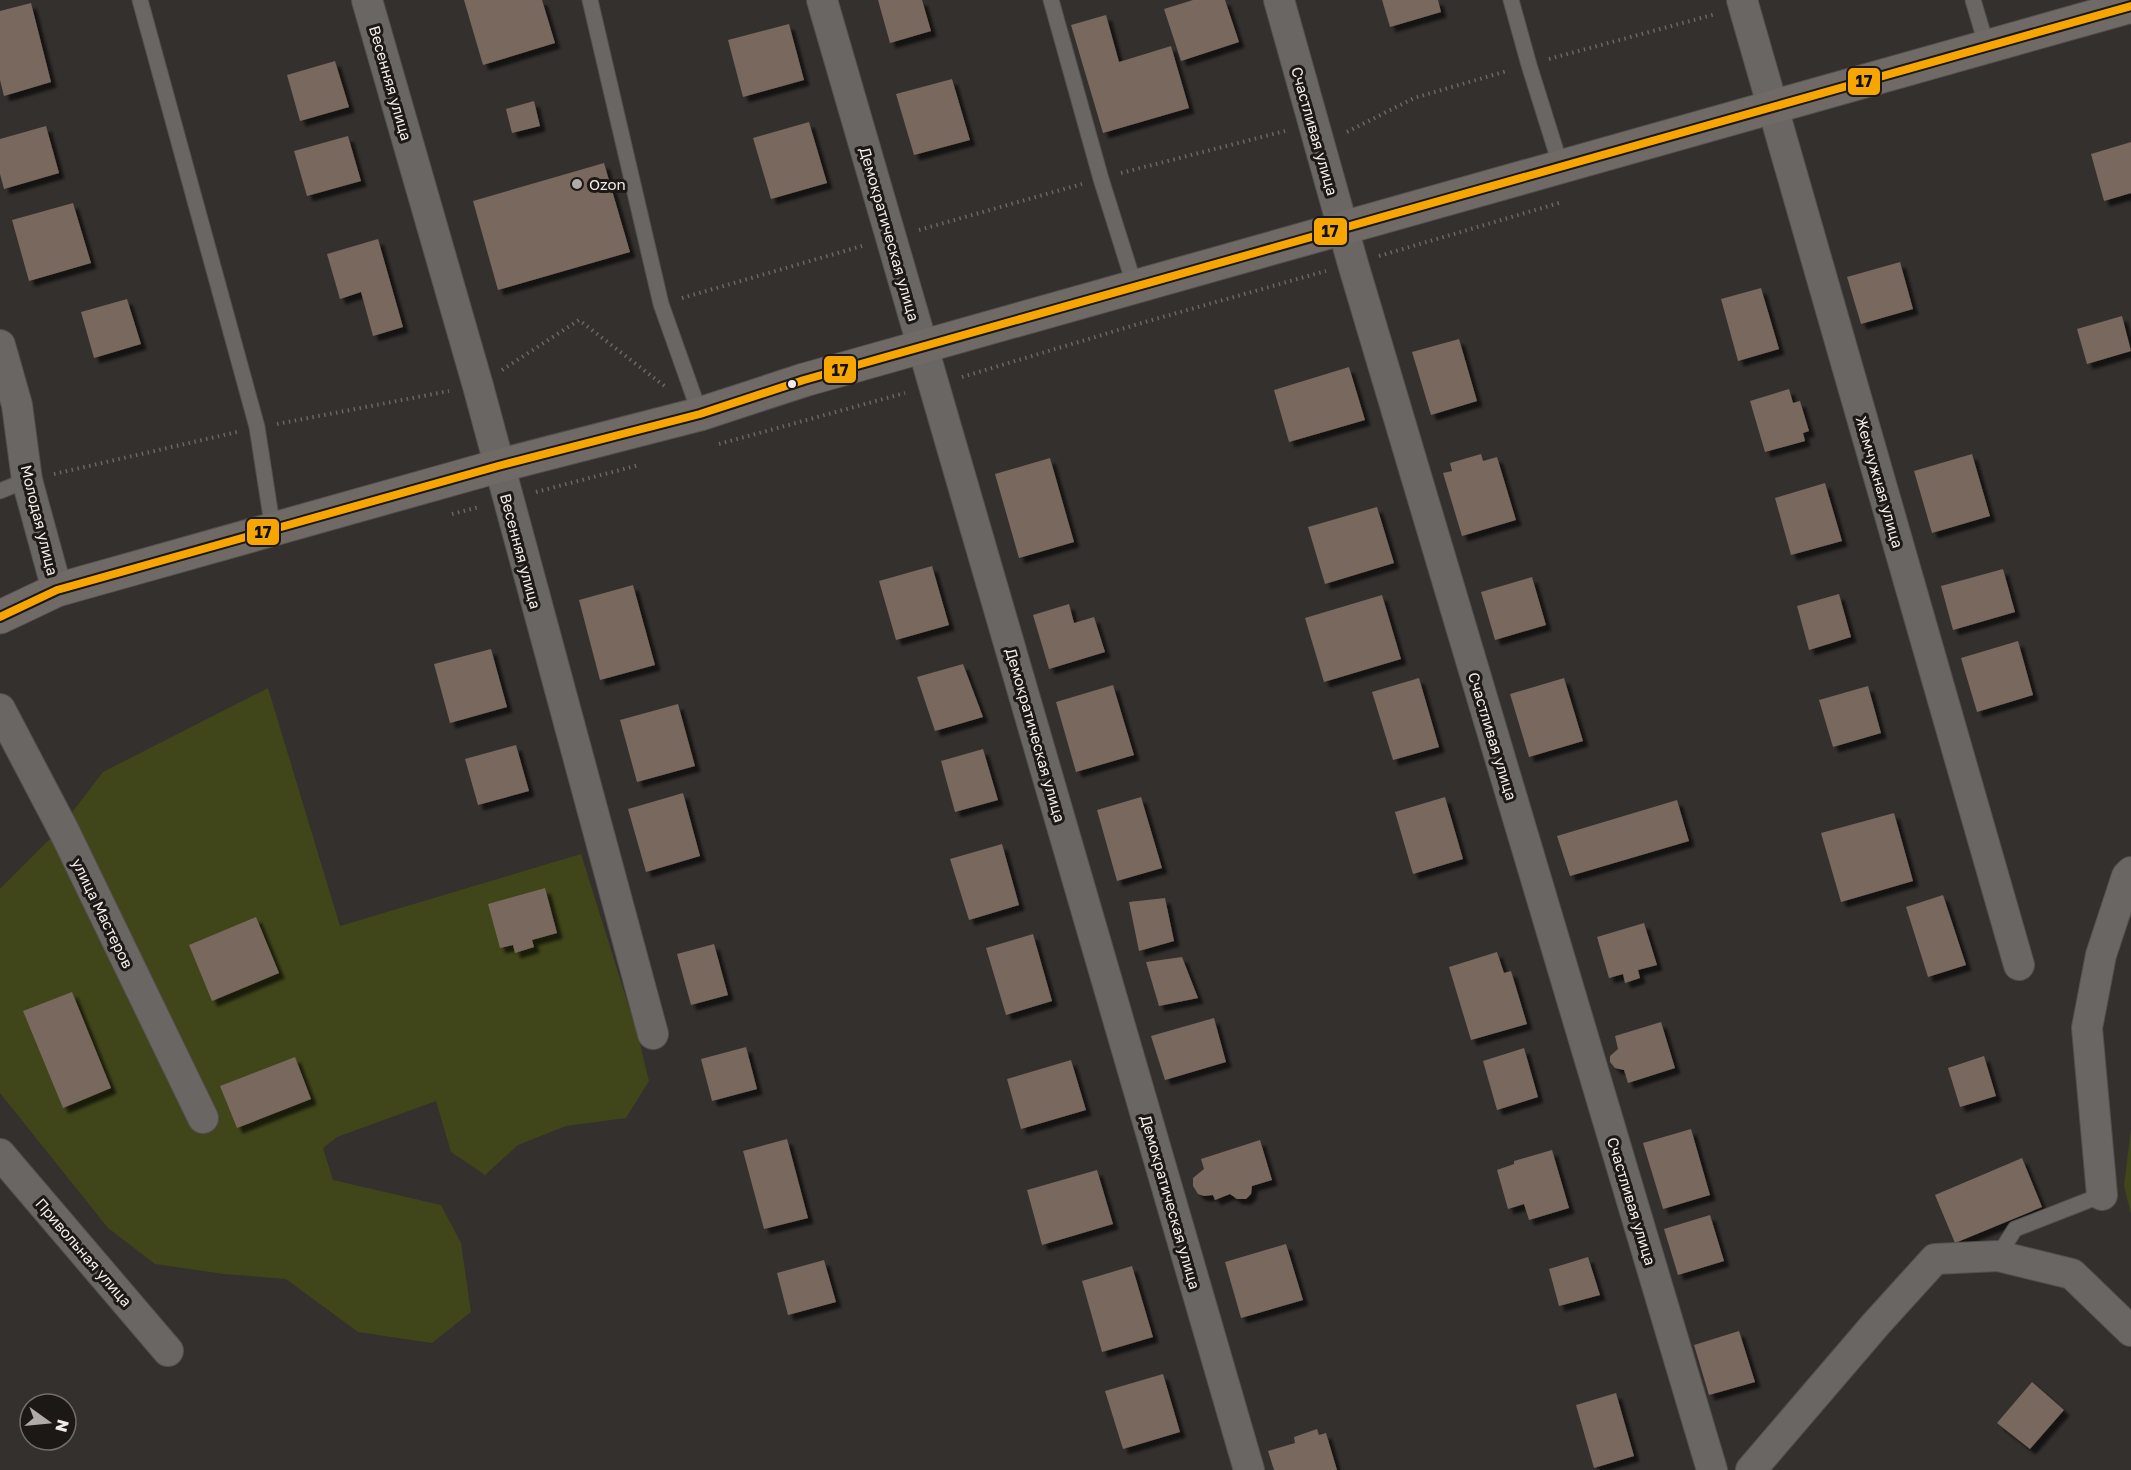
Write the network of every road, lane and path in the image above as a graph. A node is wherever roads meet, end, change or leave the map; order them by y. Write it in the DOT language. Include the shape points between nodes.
graph roads {
  1 [pos="140,0"];
  2 [pos="367,0"];
  3 [pos="590,0"];
  4 [pos="822,0"];
  5 [pos="1051,0"];
  6 [pos="1279,0"];
  7 [pos="1511,0"];
  8 [pos="1973,0"];
  9 [pos="1743,3"];
  10 [pos="2131,6"];
  11 [pos="1987,47"];
  12 [pos="1529,65"];
  13 [pos="1773,107"];
  14 [pos="1312,124"];
  15 [pos="1561,167"];
  16 [pos="1101,178"];
  17 [pos="1343,228"];
  18 [pos="891,238"];
  19 [pos="1135,287"];
  20 [pos="661,304"];
  21 [pos="0,345"];
  22 [pos="922,347"];
  23 [pos="478,386"];
  24 [pos="700,414"];
  25 [pos="258,427"];
  26 [pos="498,466"];
  27 [pos="27,480"];
  28 [pos="0,491"];
  29 [pos="273,530"];
  30 [pos="57,590"];
  31 [pos="0,617"];
  32 [pos="0,709"];
  33 [pos="2131,872"];
  34 [pos="2019,965"];
  35 [pos="653,1034"];
  36 [pos="203,1118"];
  37 [pos="0,1154"];
  38 [pos="2102,1195"];
  39 [pos="1998,1256"];
  40 [pos="2131,1331"];
  41 [pos="168,1350"];
  42 [pos="1249,1470"];
  43 [pos="1712,1470"];
  44 [pos="1751,1470"];
  1 -- 25 [label="lane"];
  2 -- 23 [label="street, Весенняя улица"];
  3 -- 20 [label="lane"];
  4 -- 18 [label="street, Демократическая улица"];
  5 -- 16 [label="lane"];
  6 -- 14 [label="street, Счастливая улица"];
  7 -- 12 [label="lane"];
  8 -- 11 [label="lane"];
  9 -- 12 [label="path"];
  9 -- 13 [label="street, Жемчужная улица"];
  10 -- 11 [label="street"];
  11 -- 13 [label="street"];
  12 -- 14 [label="path" via="1414,98 1345,133"];
  12 -- 15 [label="lane"];
  13 -- 15 [label="street"];
  13 -- 34 [label="street, Жемчужная улица"];
  14 -- 16 [label="path"];
  14 -- 17 [label="street, Счастливая улица"];
  15 -- 17 [label="street"];
  16 -- 18 [label="path"];
  16 -- 19 [label="lane"];
  17 -- 19 [label="street"];
  17 -- 43 [label="street, Счастливая улица"];
  18 -- 20 [label="path"];
  18 -- 22 [label="street, Демократическая улица"];
  19 -- 22 [label="street"];
  20 -- 24 [label="lane"];
  21 -- 27 [label="street, Молодая улица" via="17,405"];
  22 -- 24 [label="street"];
  22 -- 42 [label="street, Демократическая улица"];
  23 -- 24 [label="path" via="579,320"];
  23 -- 25 [label="path"];
  23 -- 26 [label="street, Весенняя улица"];
  24 -- 26 [label="street"];
  25 -- 27 [label="path"];
  25 -- 29 [label="lane"];
  26 -- 29 [label="street"];
  26 -- 35 [label="street, Весенняя улица"];
  27 -- 28 [label="lane"];
  27 -- 30 [label="street, Молодая улица"];
  29 -- 30 [label="street"];
  30 -- 31 [label="street"];
  32 -- 36 [label="street, улица Мастеров" via="64,831"];
  33 -- 38 [label="street" via="2101,955 2087,1028"];
  37 -- 41 [label="street, Привольная улица"];
  38 -- 39 [label="lane" via="2015,1229"];
  39 -- 40 [label="street" via="2072,1274"];
  39 -- 44 [label="street" via="1935,1259"];
}
